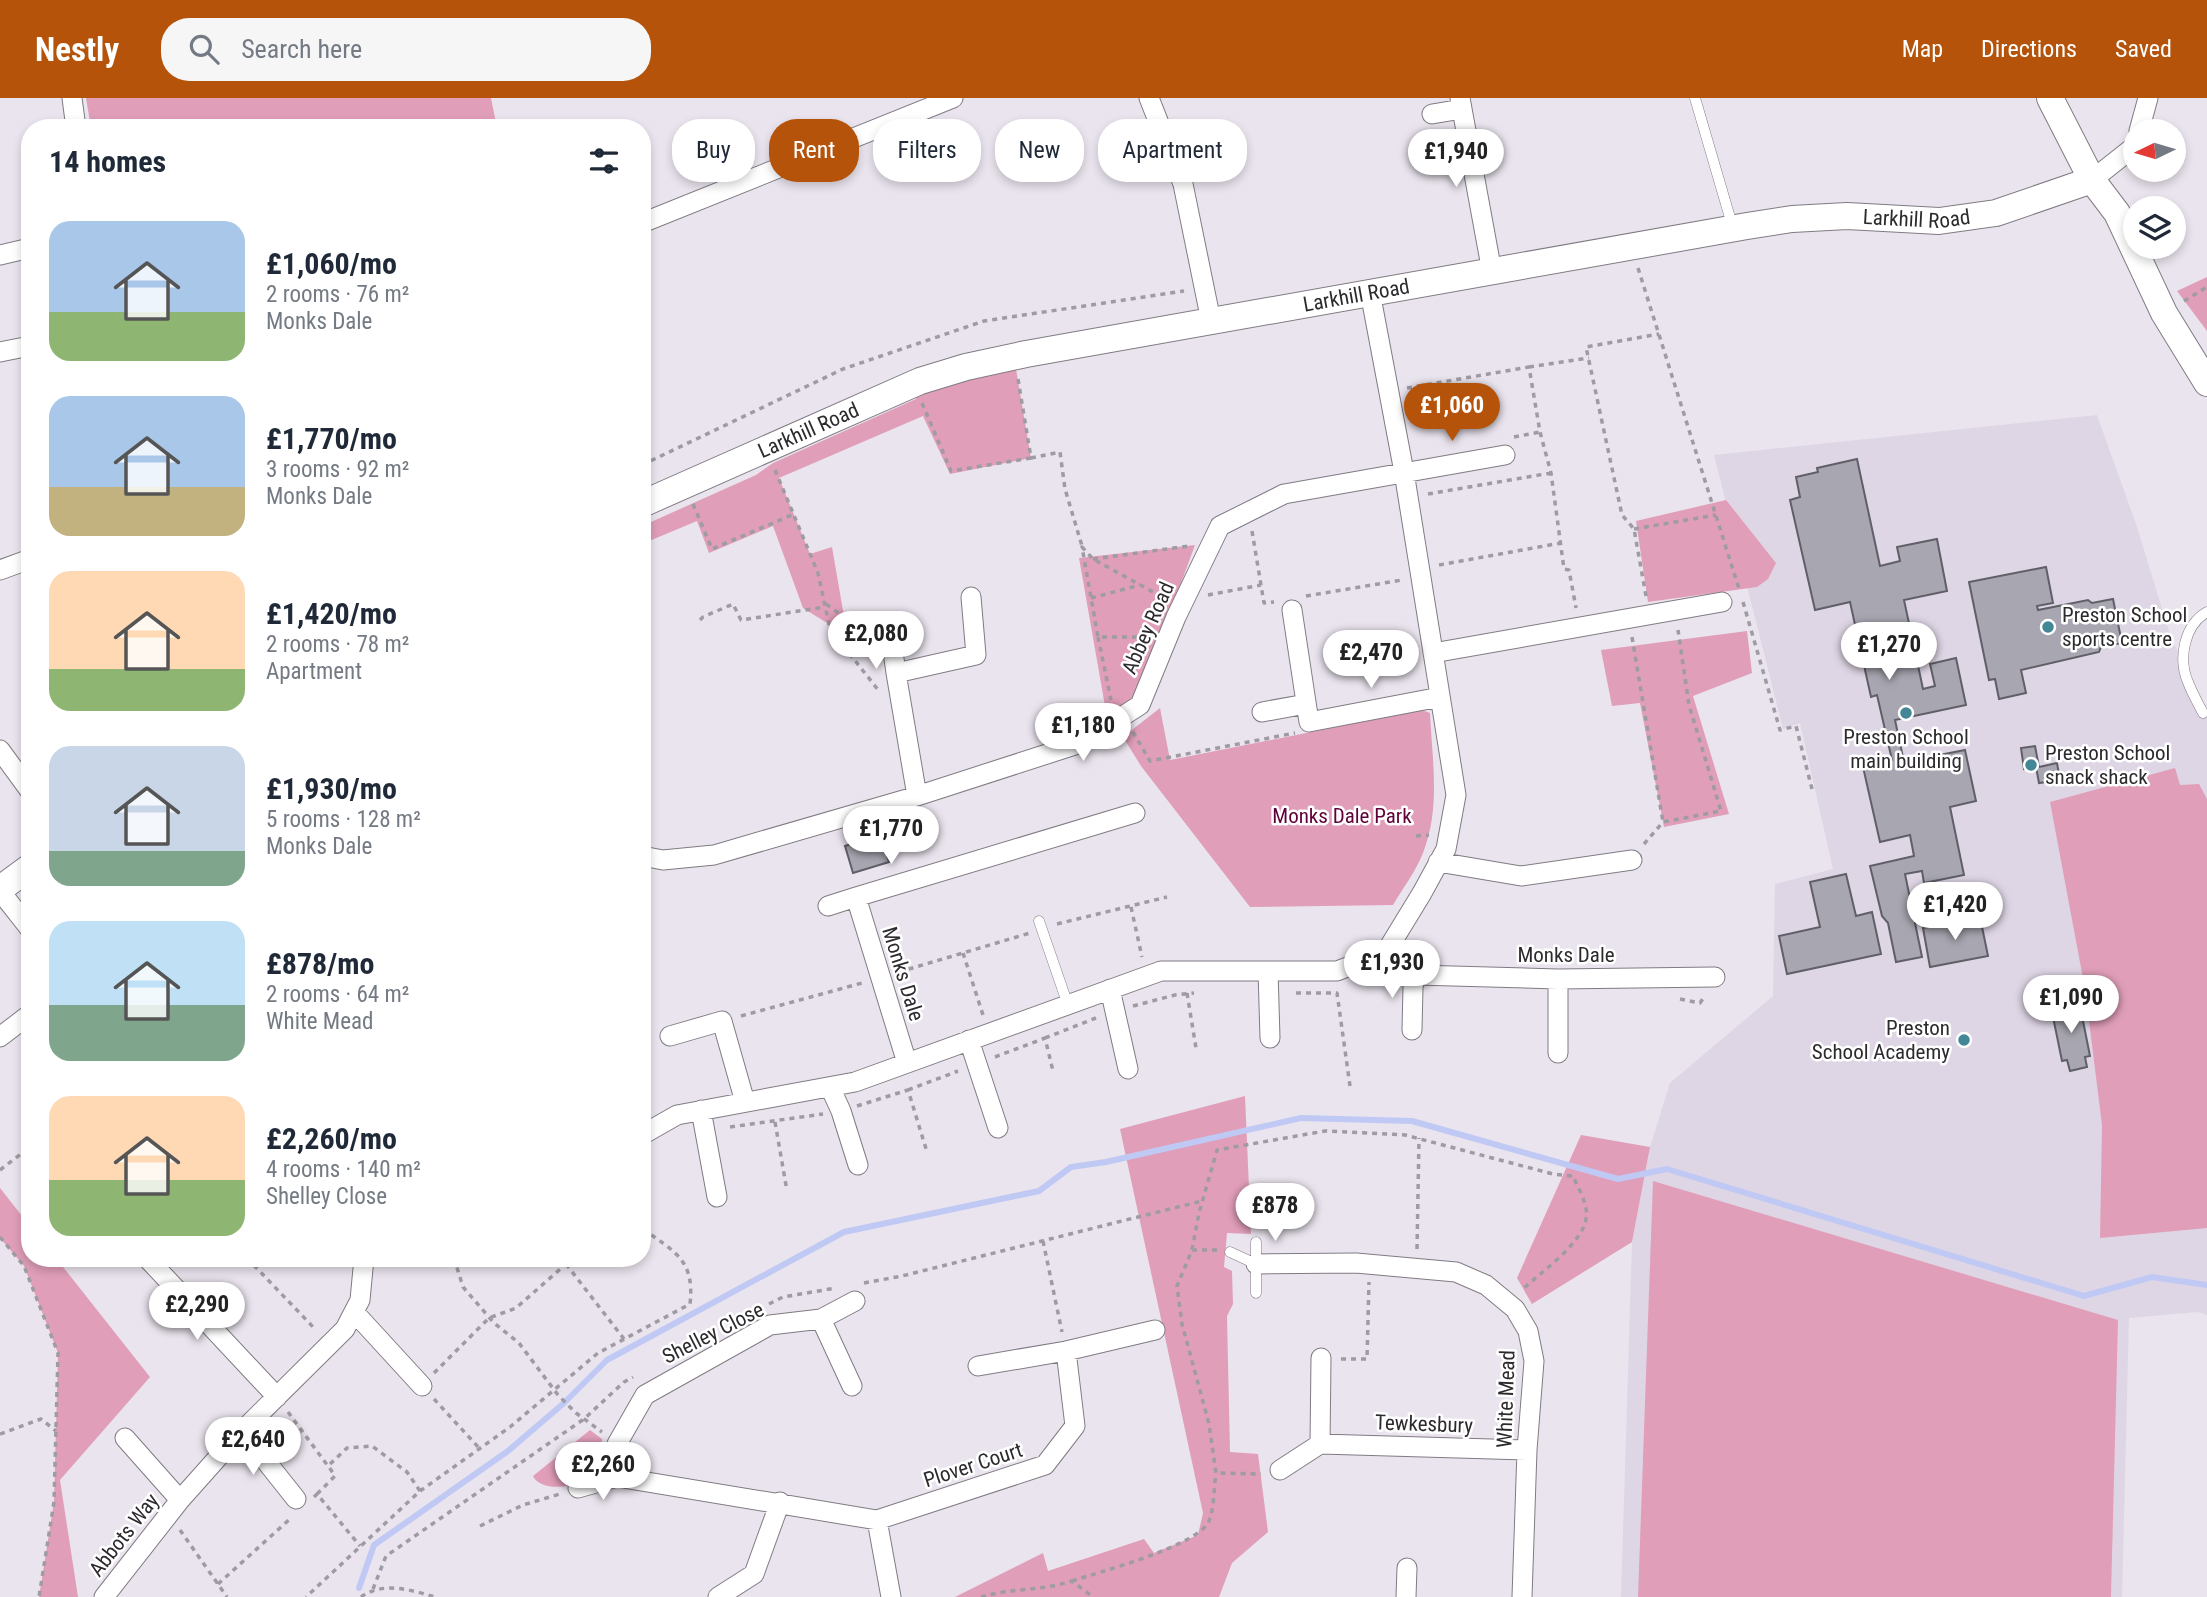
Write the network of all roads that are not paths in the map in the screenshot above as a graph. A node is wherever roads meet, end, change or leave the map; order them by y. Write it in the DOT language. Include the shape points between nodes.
graph roads {
  1 [pos="72,98"];
  2 [pos="953,98"];
  3 [pos="1149,98"];
  4 [pos="1695,98"];
  5 [pos="2050,98"];
  6 [pos="2148,98"];
  7 [pos="1461,103"];
  8 [pos="1432,114"];
  9 [pos="75,119"];
  10 [pos="2142,119"];
  11 [pos="2123,155"];
  12 [pos="2092,180"];
  13 [pos="651,219"];
  14 [pos="1733,228"];
  15 [pos="21,250"];
  16 [pos="0,255"];
  17 [pos="1492,272"];
  18 [pos="1370,292"];
  19 [pos="1211,321"];
  20 [pos="21,348"];
  21 [pos="0,352"];
  22 [pos="2207,383"];
  23 [pos="1505,455"];
  24 [pos="1405,472"];
  25 [pos="651,500"];
  26 [pos="21,562"];
  27 [pos="0,570"];
  28 [pos="971,597"];
  29 [pos="1722,602"];
  30 [pos="1292,604"];
  31 [pos="2207,612"];
  32 [pos="867,633"];
  33 [pos="1433,653"];
  34 [pos="896,673"];
  35 [pos="1440,698"];
  36 [pos="1262,712"];
  37 [pos="1308,713"];
  38 [pos="2203,713"];
  39 [pos="0,750"];
  40 [pos="21,779"];
  41 [pos="917,796"];
  42 [pos="1135,813"];
  43 [pos="651,858"];
  44 [pos="1632,860"];
  45 [pos="1438,862"];
  46 [pos="21,874"];
  47 [pos="0,890"];
  48 [pos="856,897"];
  49 [pos="828,906"];
  50 [pos="21,917"];
  51 [pos="1040,925"];
  52 [pos="1386,952"];
  53 [pos="1416,975"];
  54 [pos="1715,977"];
  55 [pos="1558,979"];
  56 [pos="1268,980"];
  57 [pos="1111,989"];
  58 [pos="1068,1005"];
  59 [pos="21,1021"];
  60 [pos="1412,1030"];
  61 [pos="670,1036"];
  62 [pos="0,1037"];
  63 [pos="1270,1038"];
  64 [pos="969,1040"];
  65 [pos="1558,1053"];
  66 [pos="907,1063"];
  67 [pos="1128,1069"];
  68 [pos="830,1087"];
  69 [pos="746,1102"];
  70 [pos="701,1110"];
  71 [pos="998,1128"];
  72 [pos="651,1130"];
  73 [pos="858,1165"];
  74 [pos="717,1197"];
  75 [pos="1256,1242"];
  76 [pos="1230,1252"];
  77 [pos="1256,1264"];
  78 [pos="154,1267"];
  79 [pos="364,1267"];
  80 [pos="1256,1293"];
  81 [pos="855,1301"];
  82 [pos="355,1313"];
  83 [pos="821,1319"];
  84 [pos="1155,1330"];
  85 [pos="1066,1351"];
  86 [pos="1321,1358"];
  87 [pos="978,1366"];
  88 [pos="422,1386"];
  89 [pos="852,1386"];
  90 [pos="277,1397"];
  91 [pos="242,1431"];
  92 [pos="125,1438"];
  93 [pos="1320,1444"];
  94 [pos="1527,1450"];
  95 [pos="1280,1470"];
  96 [pos="617,1477"];
  97 [pos="578,1488"];
  98 [pos="780,1502"];
  99 [pos="301,1504"];
  100 [pos="174,1506"];
  101 [pos="877,1520"];
  102 [pos="1407,1568"];
  103 [pos="110,1595"];
  104 [pos="718,1597"];
  105 [pos="891,1597"];
  106 [pos="1406,1597"];
  107 [pos="1522,1597"];
  1 -- 9 [label="street"];
  2 -- 13 [label="street"];
  3 -- 19 [label="street" via="1183,184"];
  4 -- 14 [label="lane"];
  5 -- 12 [label="street"];
  6 -- 10 [label="street"];
  7 -- 8 [label="street"];
  7 -- 17 [label="street"];
  11 -- 12 [label="street"];
  12 -- 14 [label="street, Larkhill Road" via="1996,213 1939,221 1847,216"];
  12 -- 22 [label="street" via="2117,213 2164,313"];
  14 -- 17 [label="street, Larkhill Road"];
  15 -- 16 [label="street"];
  17 -- 18 [label="street, Larkhill Road"];
  18 -- 19 [label="street, Larkhill Road"];
  18 -- 24 [label="street"];
  19 -- 25 [label="street, Larkhill Road" via="965,367 914,384"];
  20 -- 21 [label="street"];
  23 -- 24 [label="street"];
  24 -- 33 [label="street"];
  24 -- 41 [label="street, Abbey Road" via="1284,494 1220,526 1140,705 1081,743"];
  26 -- 27 [label="street"];
  28 -- 34 [label="street" via="976,655"];
  29 -- 33 [label="street"];
  30 -- 37 [label="street"];
  31 -- 38 [label="lane" via="2186,636 2184,652 2186,680"];
  32 -- 34 [label="street" via="890,630"];
  33 -- 35 [label="street"];
  34 -- 41 [label="street"];
  35 -- 37 [label="street"];
  35 -- 45 [label="street" via="1456,795 1446,849"];
  36 -- 37 [label="street"];
  39 -- 40 [label="street"];
  41 -- 43 [label="street, Abbey Road" via="714,855"];
  42 -- 48 [label="street"];
  44 -- 45 [label="street" via="1521,876"];
  45 -- 52 [label="street"];
  46 -- 47 [label="street"];
  47 -- 50 [label="street"];
  48 -- 49 [label="street"];
  48 -- 66 [label="street, Monks Dale"];
  51 -- 58 [label="lane"];
  52 -- 53 [label="street"];
  52 -- 56 [label="street" via="1337,971"];
  53 -- 55 [label="street, Monks Dale"];
  53 -- 60 [label="street"];
  54 -- 55 [label="street, Monks Dale"];
  55 -- 65 [label="street"];
  56 -- 57 [label="street" via="1161,971"];
  56 -- 63 [label="street"];
  57 -- 58 [label="street"];
  57 -- 67 [label="street"];
  58 -- 64 [label="street"];
  59 -- 62 [label="street"];
  61 -- 69 [label="street" via="722,1021"];
  64 -- 66 [label="street"];
  64 -- 71 [label="street"];
  66 -- 68 [label="street"];
  68 -- 69 [label="street"];
  68 -- 73 [label="street"];
  69 -- 70 [label="street"];
  70 -- 72 [label="street" via="677,1115"];
  70 -- 74 [label="street"];
  75 -- 77 [label="lane"];
  76 -- 77 [label="lane"];
  77 -- 80 [label="lane"];
  77 -- 94 [label="street, White Mead" via="1417,1268 1456,1272 1486,1285 1516,1308 1528,1331 1534,1361"];
  78 -- 90 [label="street"];
  79 -- 82 [label="street, Abbots Way"];
  81 -- 83 [label="street"];
  82 -- 88 [label="street"];
  82 -- 90 [label="street, Abbots Way" via="345,1329"];
  83 -- 89 [label="street"];
  83 -- 96 [label="street, Shelley Close" via="770,1325 645,1395 617,1444"];
  84 -- 85 [label="street"];
  85 -- 87 [label="street"];
  85 -- 101 [label="street, Plover Court" via="1075,1426 1045,1465"];
  86 -- 93 [label="street"];
  90 -- 91 [label="street, Abbots Way"];
  91 -- 99 [label="street"];
  91 -- 100 [label="street, Abbots Way"];
  92 -- 100 [label="street, Abbots Way"];
  93 -- 94 [label="street, Tewkesbury"];
  93 -- 95 [label="street"];
  94 -- 107 [label="street, White Mead"];
  96 -- 97 [label="street"];
  96 -- 98 [label="street"];
  98 -- 101 [label="street"];
  98 -- 104 [label="street" via="754,1574"];
  100 -- 103 [label="street, Abbots Way"];
  101 -- 105 [label="street"];
  102 -- 106 [label="street"];
}
